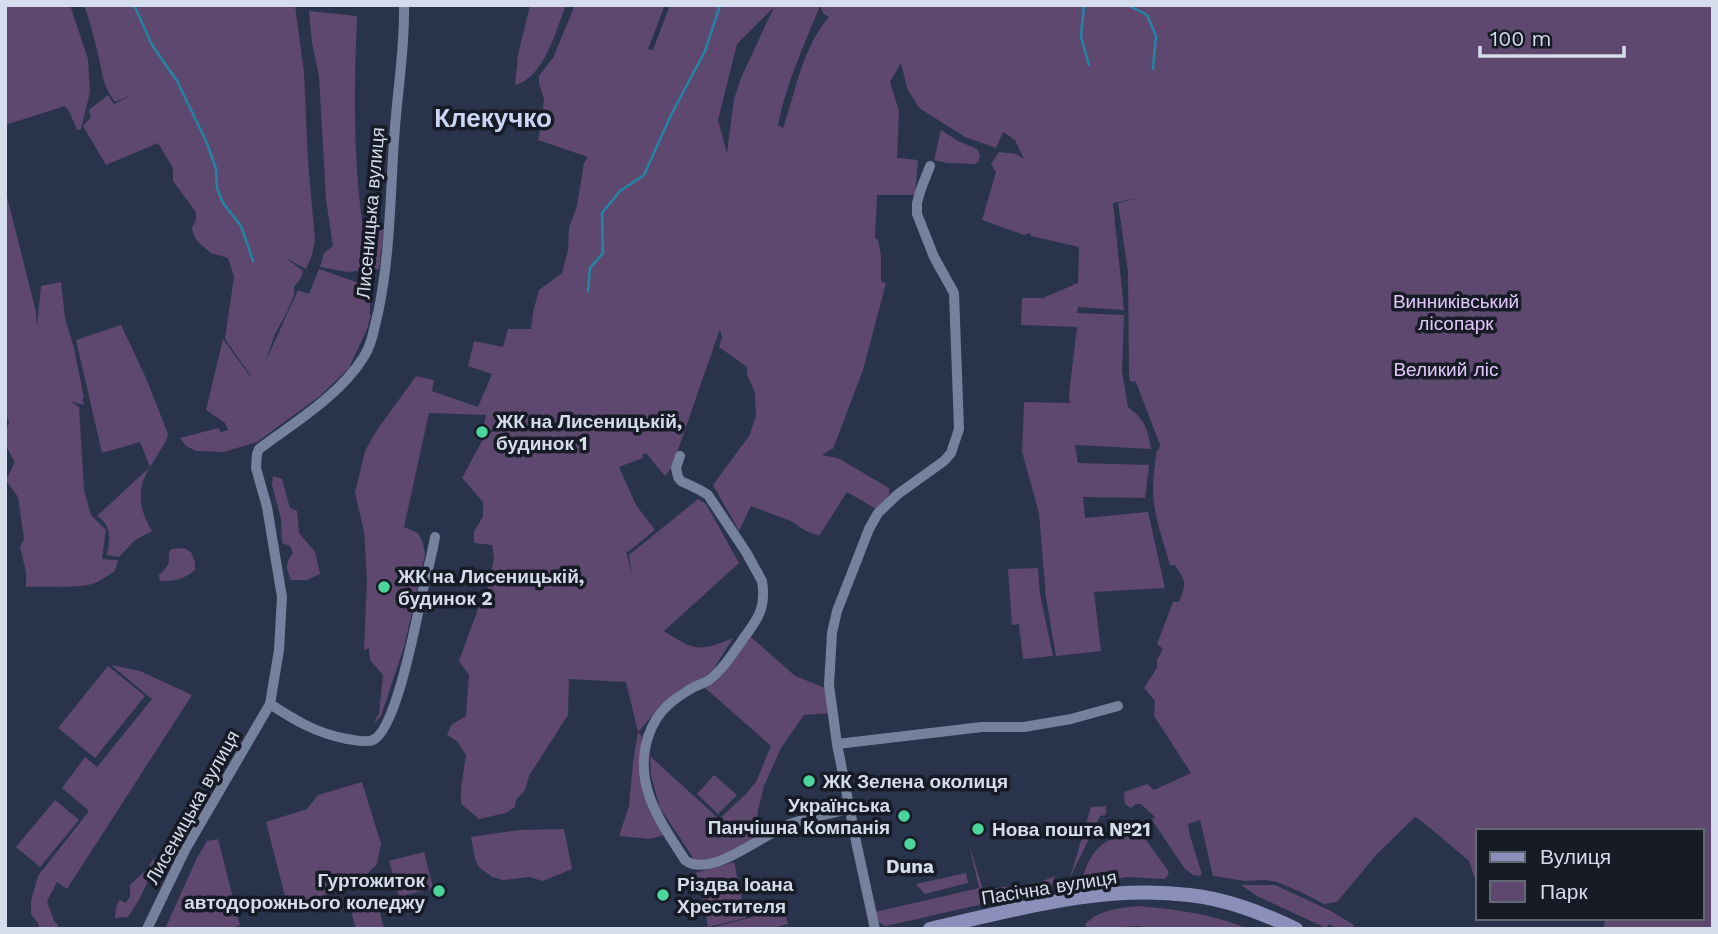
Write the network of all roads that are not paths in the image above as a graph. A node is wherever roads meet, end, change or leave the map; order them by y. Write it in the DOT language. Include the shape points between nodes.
graph roads {
  1 [pos="404,5"];
  2 [pos="930,166"];
  3 [pos="680,456"];
  4 [pos="435,537"];
  5 [pos="270,704"];
  6 [pos="1118,706"];
  7 [pos="837,744"];
  8 [pos="849,809"];
  9 [pos="967,925"];
  10 [pos="147,929"];
  11 [pos="875,929"];
  12 [pos="930,929"];
  13 [pos="1296,929"];
  1 -- 5 [label="street, Лисеницька вулиця" via="389,229 373,333 365,356 351,374 257,454 282,597"];
  2 -- 7 [label="street" via="917,214 954,293 959,429 951,453 878,513 862,543 832,634 829,685"];
  3 -- 8 [label="street" via="678,477 705,492 716,506 746,552 765,594 757,620 717,673 669,704 652,726 643,767 656,815 685,860 696,866 721,861 790,824"];
  4 -- 5 [label="street" via="405,673 387,724 378,736 361,741 327,735"];
  5 -- 10 [label="street, Лисеницька вулиця" via="186,850"];
  6 -- 7 [label="street" via="1024,727 982,727"];
  7 -- 8 [label="street"];
  8 -- 11 [label="street"];
  9 -- 12 [label="main road, Пасічна вулиця"];
  9 -- 13 [label="main road, Пасічна вулиця" via="1077,898 1162,893 1231,904"];
}
